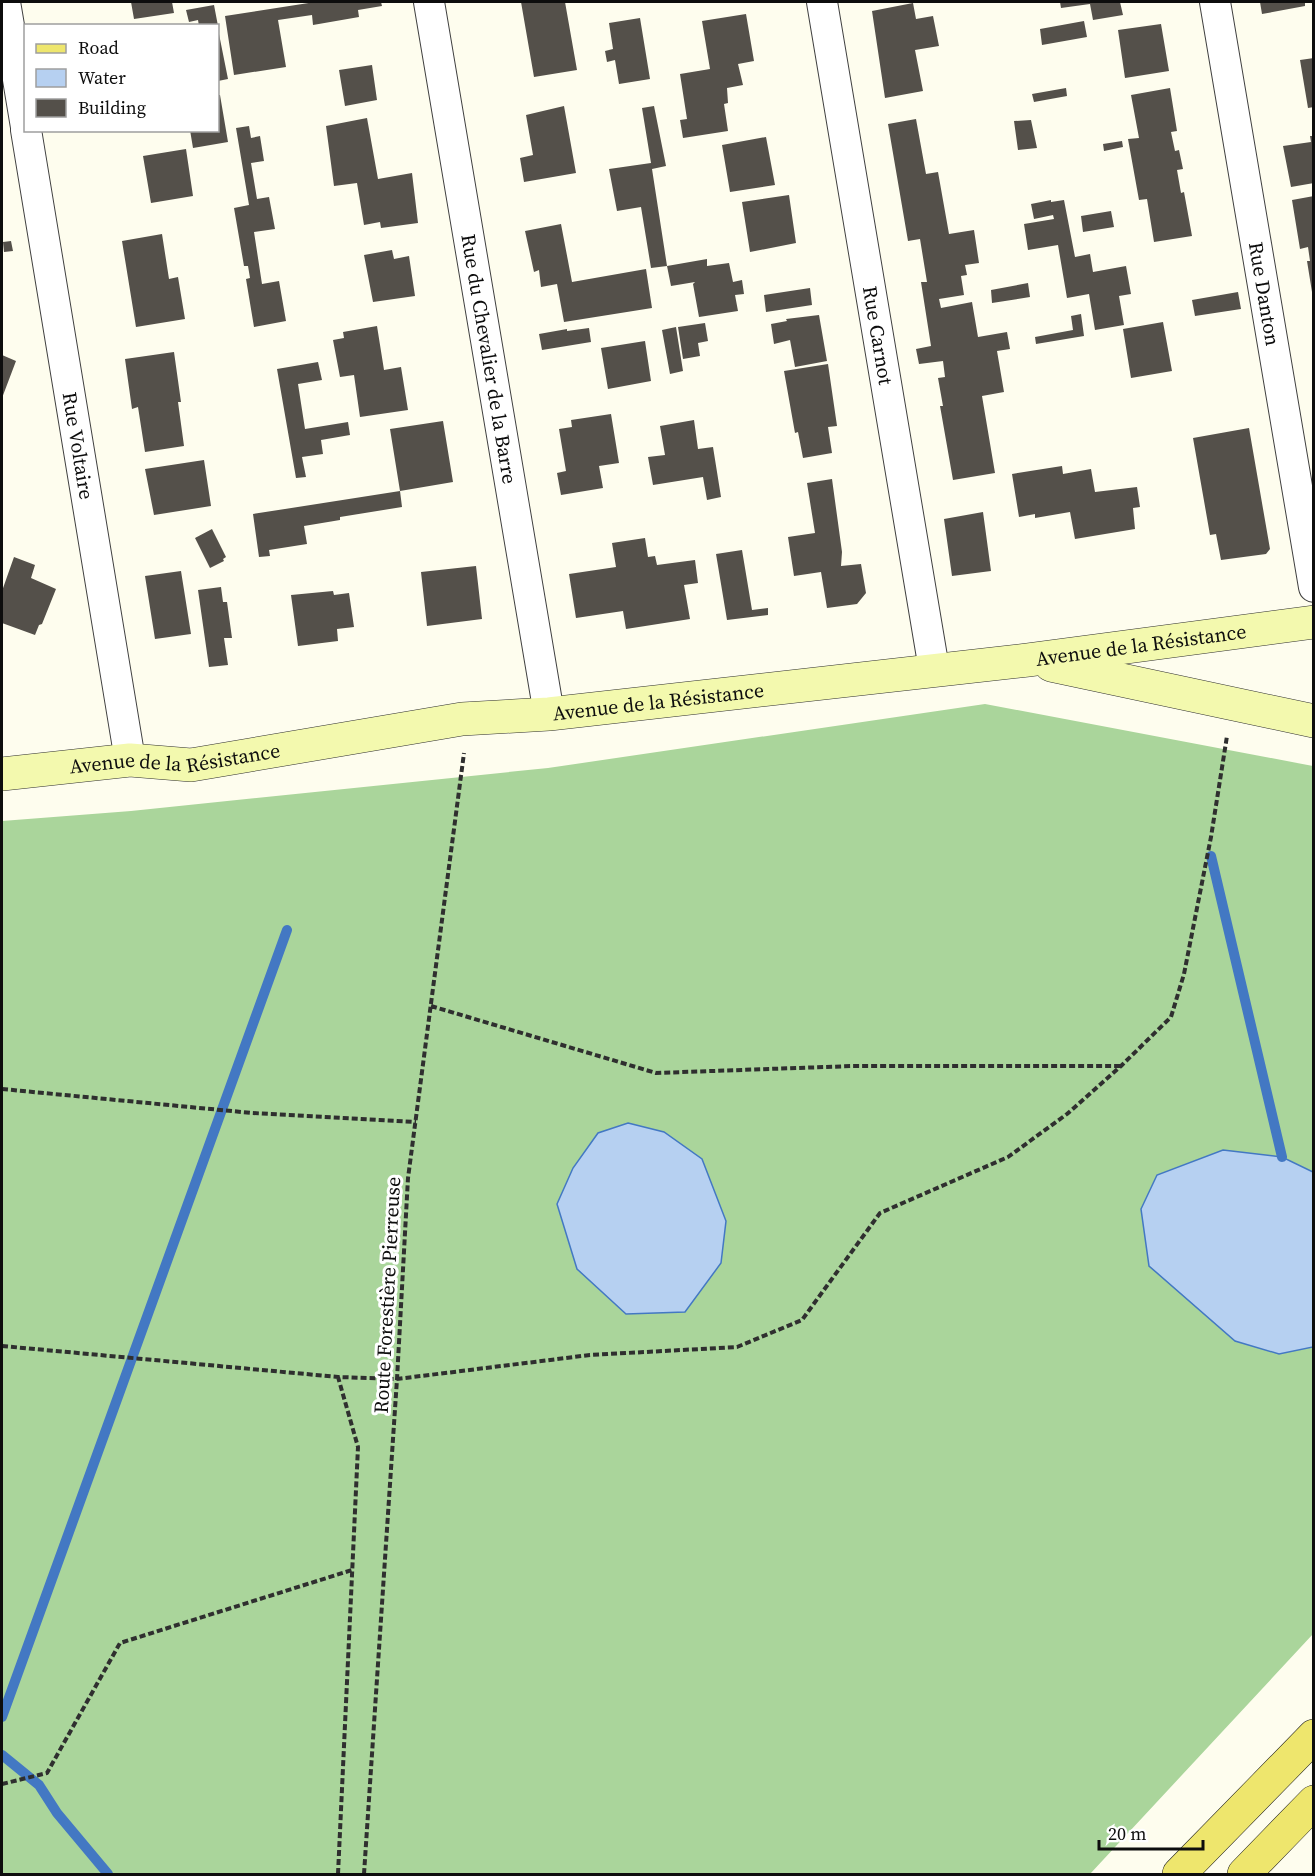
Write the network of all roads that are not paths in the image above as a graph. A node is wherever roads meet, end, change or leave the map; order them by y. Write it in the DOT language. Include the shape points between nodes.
graph roads {
  1 [pos="5,2"];
  2 [pos="429,2"];
  3 [pos="822,2"];
  4 [pos="1215,2"];
  5 [pos="24,117"];
  6 [pos="26,132"];
  7 [pos="1314,587"];
  8 [pos="1314,622"];
  9 [pos="1028,660"];
  10 [pos="934,669"];
  11 [pos="549,714"];
  12 [pos="1314,721"];
  13 [pos="130,760"];
  14 [pos="2,774"];
  15 [pos="1314,1736"];
  16 [pos="1314,1802"];
  17 [pos="1179,1875"];
  18 [pos="1244,1875"];
  1 -- 5 [label="street, Rue Voltaire"];
  2 -- 11 [label="street, Rue du Chevalier de la Barre"];
  3 -- 10 [label="street, Rue Carnot"];
  4 -- 7 [label="street, Rue Danton"];
  6 -- 13 [label="street, Rue Voltaire"];
  8 -- 9 [label="main road, Avenue de la Résistance"];
  9 -- 10 [label="main road, Avenue de la Résistance"];
  9 -- 12 [label="main road"];
  10 -- 11 [label="main road, Avenue de la Résistance"];
  11 -- 13 [label="main road, Avenue de la Résistance" via="462,719 191,765"];
  13 -- 14 [label="main road, Avenue de la Résistance"];
  15 -- 17 [label="main road"];
  16 -- 18 [label="main road"];
}
